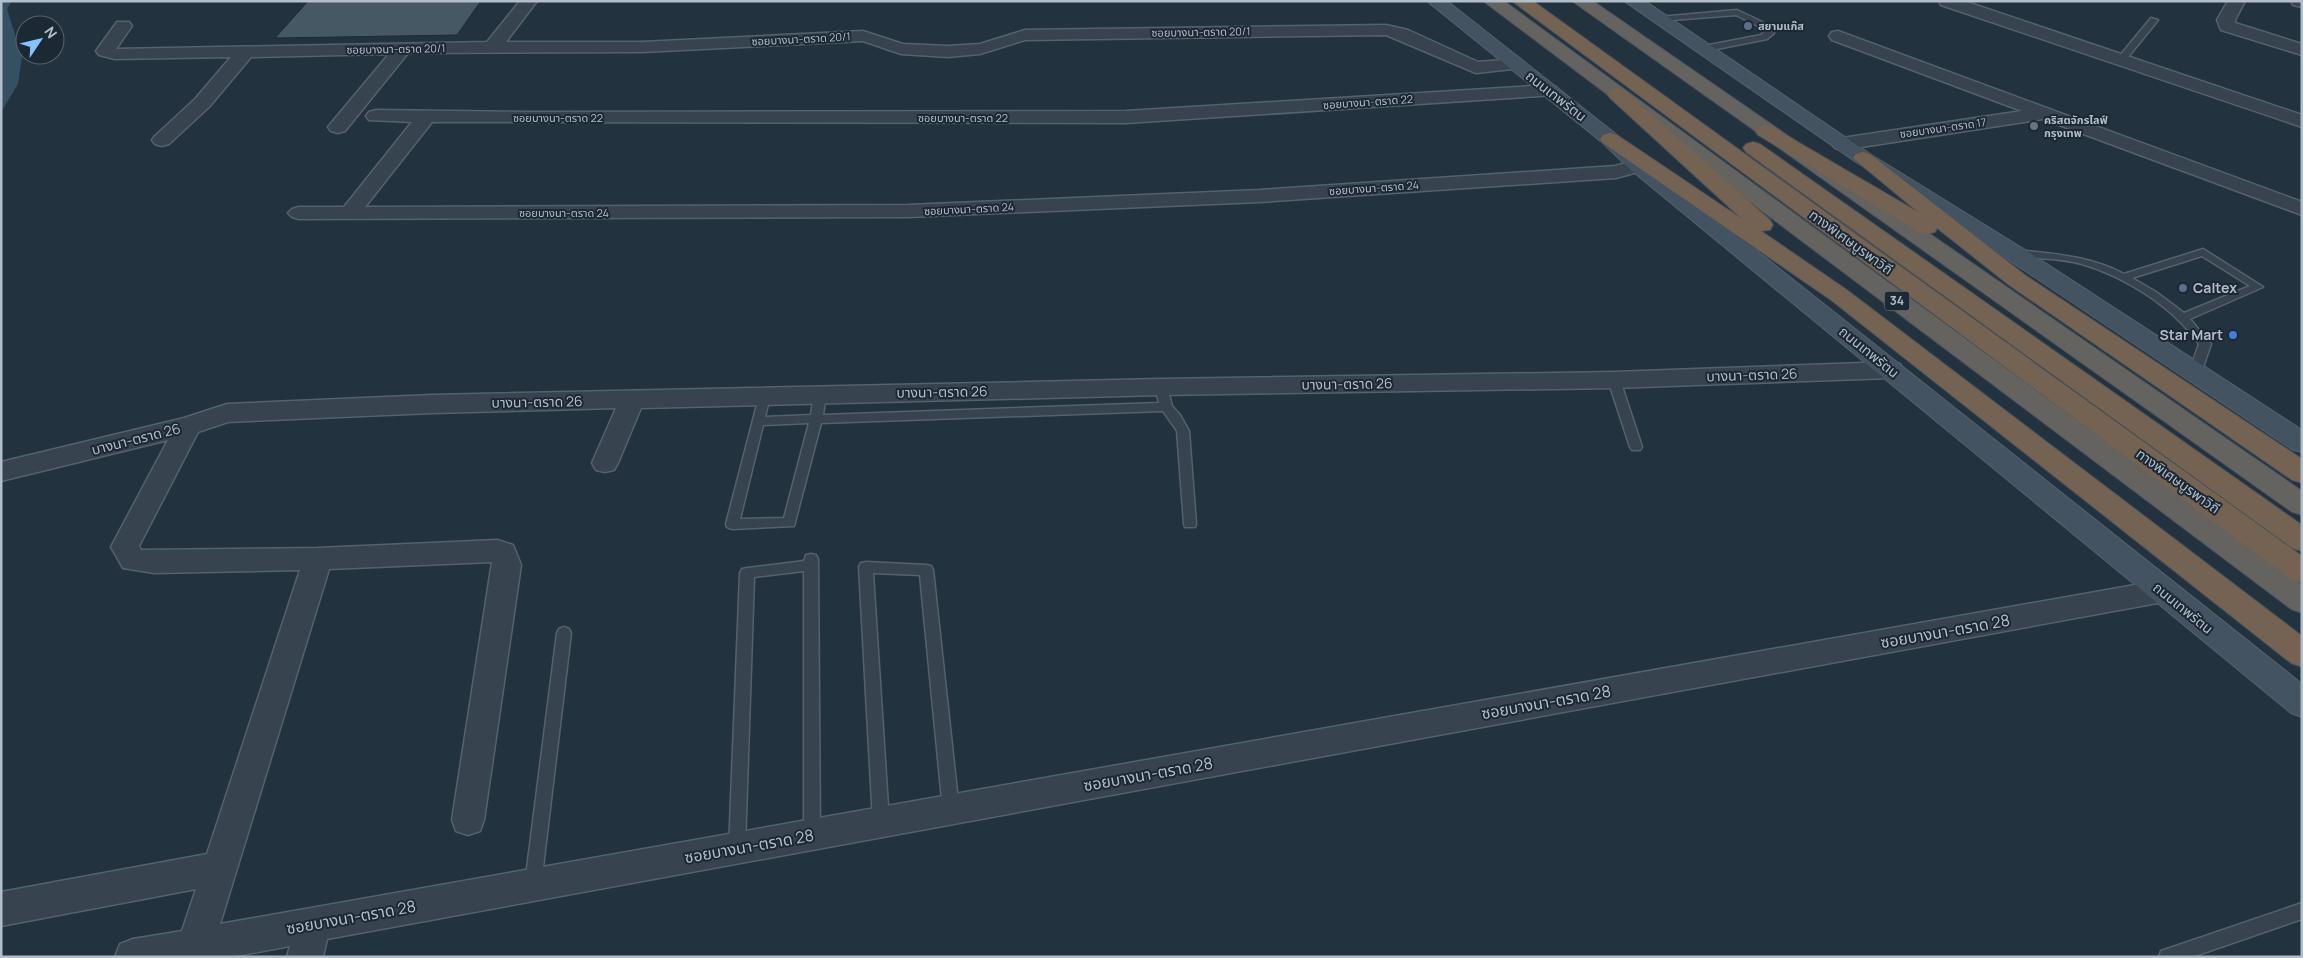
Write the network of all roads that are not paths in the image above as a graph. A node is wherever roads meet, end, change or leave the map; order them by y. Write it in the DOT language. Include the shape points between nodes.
graph roads {
  1 [pos="529,1"];
  2 [pos="1492,1"];
  3 [pos="1521,1"];
  4 [pos="1549,1"];
  5 [pos="1581,1"];
  6 [pos="1633,1"];
  7 [pos="1947,1"];
  8 [pos="1437,2"];
  9 [pos="2230,2"];
  10 [pos="1658,18"];
  11 [pos="2154,20"];
  12 [pos="123,26"];
  13 [pos="1838,36"];
  14 [pos="493,47"];
  15 [pos="403,48"];
  16 [pos="1702,49"];
  17 [pos="2302,50"];
  18 [pos="245,52"];
  19 [pos="2121,60"];
  20 [pos="1515,64"];
  21 [pos="1549,91"];
  22 [pos="1617,94"];
  23 [pos="2044,113"];
  24 [pos="376,116"];
  25 [pos="426,117"];
  26 [pos="2302,121"];
  27 [pos="338,127"];
  28 [pos="1765,131"];
  29 [pos="1610,139"];
  30 [pos="162,140"];
  31 [pos="1842,144"];
  32 [pos="1863,158"];
  33 [pos="1638,166"];
  34 [pos="2302,209"];
  35 [pos="299,213"];
  36 [pos="350,214"];
  37 [pos="2014,253"];
  38 [pos="2124,277"];
  39 [pos="2017,280"];
  40 [pos="1839,295"];
  41 [pos="2184,317"];
  42 [pos="1891,370"];
  43 [pos="2195,372"];
  44 [pos="1614,380"];
  45 [pos="820,394"];
  46 [pos="764,396"];
  47 [pos="1164,397"];
  48 [pos="632,399"];
  49 [pos="816,419"];
  50 [pos="758,421"];
  51 [pos="188,426"];
  52 [pos="2302,443"];
  53 [pos="1636,447"];
  54 [pos="605,464"];
  55 [pos="2,473"];
  56 [pos="2302,473"];
  57 [pos="2302,505"];
  58 [pos="1190,524"];
  59 [pos="2302,540"];
  60 [pos="318,559"];
  61 [pos="2302,572"];
  62 [pos="2163,592"];
  63 [pos="2302,601"];
  64 [pos="564,633"];
  65 [pos="2302,654"];
  66 [pos="2302,703"];
  67 [pos="951,810"];
  68 [pos="468,820"];
  69 [pos="881,822"];
  70 [pos="812,835"];
  71 [pos="737,848"];
  72 [pos="220,868"];
  73 [pos="532,885"];
  74 [pos="1,909"];
  75 [pos="2302,911"];
  76 [pos="309,940"];
  77 [pos="195,946"];
  78 [pos="133,957"];
  79 [pos="2167,957"];
  1 -- 14 [label="street"];
  2 -- 22 [label="highway, 34"];
  3 -- 61 [label="highway, ทางพิเศษบูรพาวิถี"];
  4 -- 59 [label="highway, ทางพิเศษบูรพาวิถี"];
  5 -- 28 [label="highway"];
  6 -- 10 [label="main road"];
  7 -- 19 [label="street"];
  8 -- 20 [label="main road, ถนนเทพรัตน"];
  9 -- 17 [label="street" via="2228,26"];
  10 -- 16 [label="main road"];
  10 -- 16 [label="lane" via="1737,12 1770,28 1770,33 1764,37"];
  11 -- 19 [label="lane"];
  12 -- 18 [label="street, ซอยบางนา-ตราด 20/1" via="105,51 115,54"];
  13 -- 23 [label="street"];
  14 -- 15 [label="street, ซอยบางนา-ตราด 20/1"];
  14 -- 20 [label="street, ซอยบางนา-ตราด 20/1" via="642,47 863,36 907,50 967,50 1025,35 1386,30 1402,34 1476,68"];
  15 -- 18 [label="street, ซอยบางนา-ตราด 20/1"];
  15 -- 27 [label="street"];
  16 -- 31 [label="main road"];
  18 -- 30 [label="street" via="202,103"];
  19 -- 26 [label="street"];
  20 -- 21 [label="main road, ถนนเทพรัตน"];
  21 -- 25 [label="street, ซอยบางนา-ตราด 22" via="1126,117"];
  21 -- 29 [label="main road, ถนนเทพรัตน"];
  22 -- 40 [label="highway"];
  22 -- 63 [label="highway, 34"];
  23 -- 31 [label="street, ซอยบางนา-ตราด 17"];
  23 -- 34 [label="street"];
  24 -- 25 [label="street, ซอยบางนา-ตราด 22"];
  25 -- 36 [label="street"];
  28 -- 39 [label="highway"];
  28 -- 57 [label="highway"];
  29 -- 33 [label="main road, ถนนเทพรัตน"];
  29 -- 40 [label="highway"];
  31 -- 32 [label="main road"];
  32 -- 37 [label="main road"];
  32 -- 39 [label="highway"];
  33 -- 36 [label="street, ซอยบางนา-ตราด 24" via="1616,172 1260,196 908,212"];
  33 -- 42 [label="main road, ถนนเทพรัตน"];
  35 -- 36 [label="street, ซอยบางนา-ตราด 24"];
  37 -- 38 [label="lane" via="2083,261"];
  37 -- 43 [label="main road"];
  38 -- 41 [label="lane"];
  38 -- 41 [label="lane" via="2202,252 2258,287"];
  39 -- 56 [label="highway"];
  40 -- 65 [label="highway"];
  41 -- 43 [label="lane" via="2205,344"];
  42 -- 44 [label="street, บางนา-ตราด 26"];
  42 -- 62 [label="main road, ถนนเทพรัตน"];
  43 -- 52 [label="main road"];
  44 -- 47 [label="street, บางนา-ตราด 26"];
  44 -- 53 [label="lane"];
  45 -- 46 [label="street, บางนา-ตราด 26"];
  45 -- 47 [label="street, บางนา-ตราด 26"];
  45 -- 49 [label="lane"];
  46 -- 48 [label="street, บางนา-ตราด 26"];
  46 -- 50 [label="lane"];
  47 -- 49 [label="lane"];
  47 -- 58 [label="lane" via="1183,431"];
  48 -- 51 [label="street, บางนา-ตราด 26" via="227,413"];
  48 -- 54 [label="street"];
  49 -- 50 [label="lane"];
  49 -- 50 [label="lane" via="789,523 732,524"];
  51 -- 55 [label="street, บางนา-ตราด 26"];
  51 -- 60 [label="street" via="125,548 133,560"];
  60 -- 68 [label="street" via="502,553 507,565"];
  60 -- 72 [label="street"];
  62 -- 66 [label="main road, ถนนเทพรัตน"];
  62 -- 67 [label="street, ซอยบางนา-ตราด 28"];
  64 -- 73 [label="lane"];
  67 -- 69 [label="street, ซอยบางนา-ตราด 28"];
  67 -- 69 [label="lane" via="926,570 866,567"];
  69 -- 70 [label="street, ซอยบางนา-ตราด 28"];
  70 -- 71 [label="street, ซอยบางนา-ตราด 28"];
  70 -- 71 [label="lane" via="811,562 747,573"];
  71 -- 73 [label="street, ซอยบางนา-ตราด 28"];
  72 -- 74 [label="street"];
  72 -- 77 [label="street"];
  73 -- 76 [label="street, ซอยบางนา-ตราด 28"];
  75 -- 79 [label="lane"];
  76 -- 77 [label="street, ซอยบางนา-ตราด 28"];
  77 -- 78 [label="street, ซอยบางนา-ตราด 28"];
}
